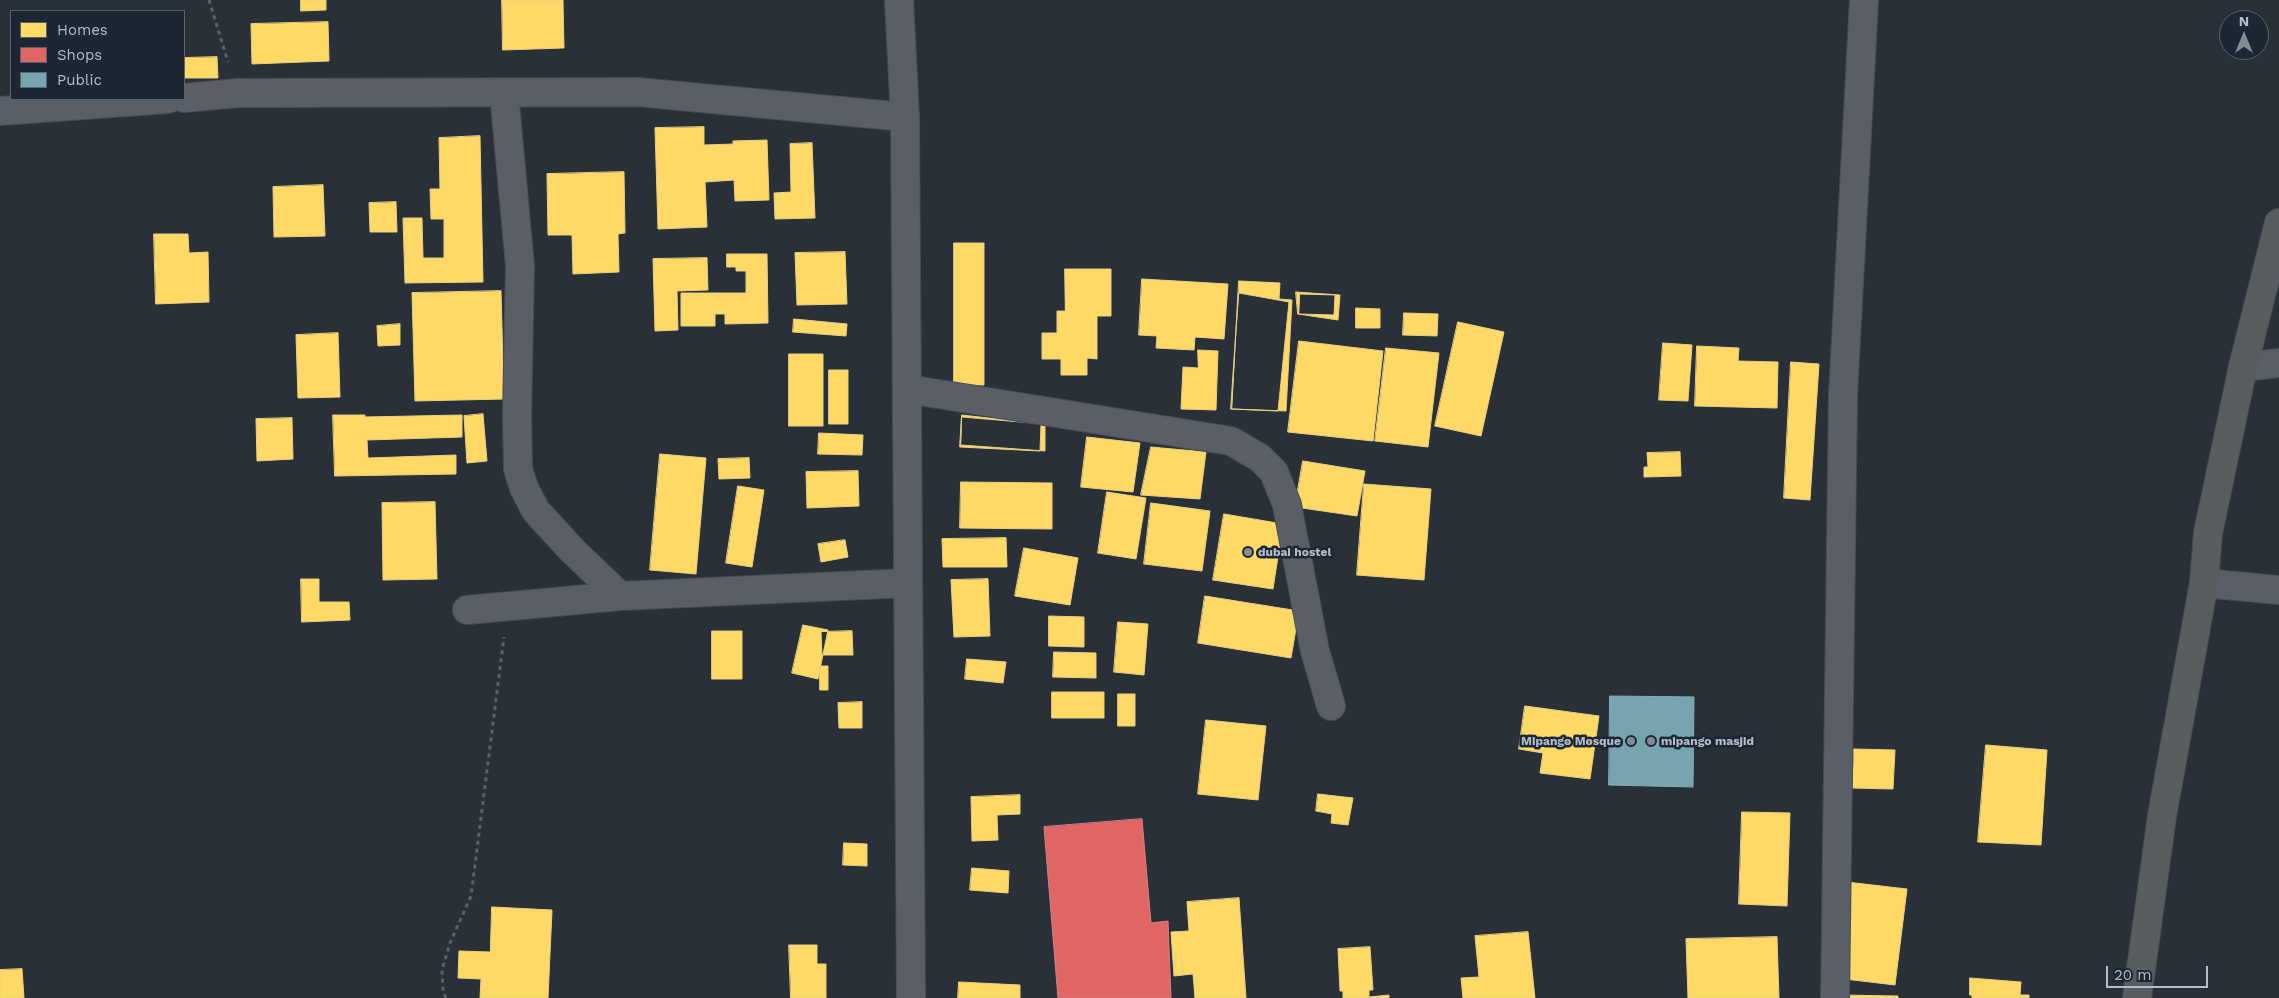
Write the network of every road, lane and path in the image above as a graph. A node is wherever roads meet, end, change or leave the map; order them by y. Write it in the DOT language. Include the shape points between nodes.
graph roads {
  1 [pos="210,0"];
  2 [pos="899,0"];
  3 [pos="1864,0"];
  4 [pos="504,93"];
  5 [pos="238,94"];
  6 [pos="185,98"];
  7 [pos="154,100"];
  8 [pos="0,111"];
  9 [pos="905,117"];
  10 [pos="2279,224"];
  11 [pos="2279,363"];
  12 [pos="2242,367"];
  13 [pos="907,389"];
  14 [pos="908,583"];
  15 [pos="2204,583"];
  16 [pos="2279,590"];
  17 [pos="620,596"];
  18 [pos="508,606"];
  19 [pos="467,610"];
  20 [pos="1331,706"];
  21 [pos="446,998"];
  22 [pos="911,998"];
  23 [pos="1836,998"];
  24 [pos="2137,998"];
  1 -- 5 [label="path"];
  2 -- 9 [label="street"];
  3 -- 23 [label="street" via="1844,396"];
  4 -- 5 [label="street"];
  4 -- 9 [label="street" via="637,92"];
  4 -- 17 [label="street" via="520,266 518,469 536,511 573,552"];
  5 -- 6 [label="street"];
  7 -- 8 [label="street"];
  9 -- 13 [label="street"];
  10 -- 12 [label="highway"];
  11 -- 12 [label="street"];
  12 -- 15 [label="highway" via="2208,533"];
  13 -- 14 [label="street"];
  13 -- 20 [label="street" via="1231,441 1260,458 1274,472 1287,505 1316,651"];
  14 -- 17 [label="street"];
  14 -- 22 [label="street"];
  15 -- 16 [label="street"];
  15 -- 24 [label="highway" via="2162,816"];
  17 -- 18 [label="street"];
  18 -- 19 [label="street"];
  18 -- 21 [label="path" via="471,896 442,970"];
}
